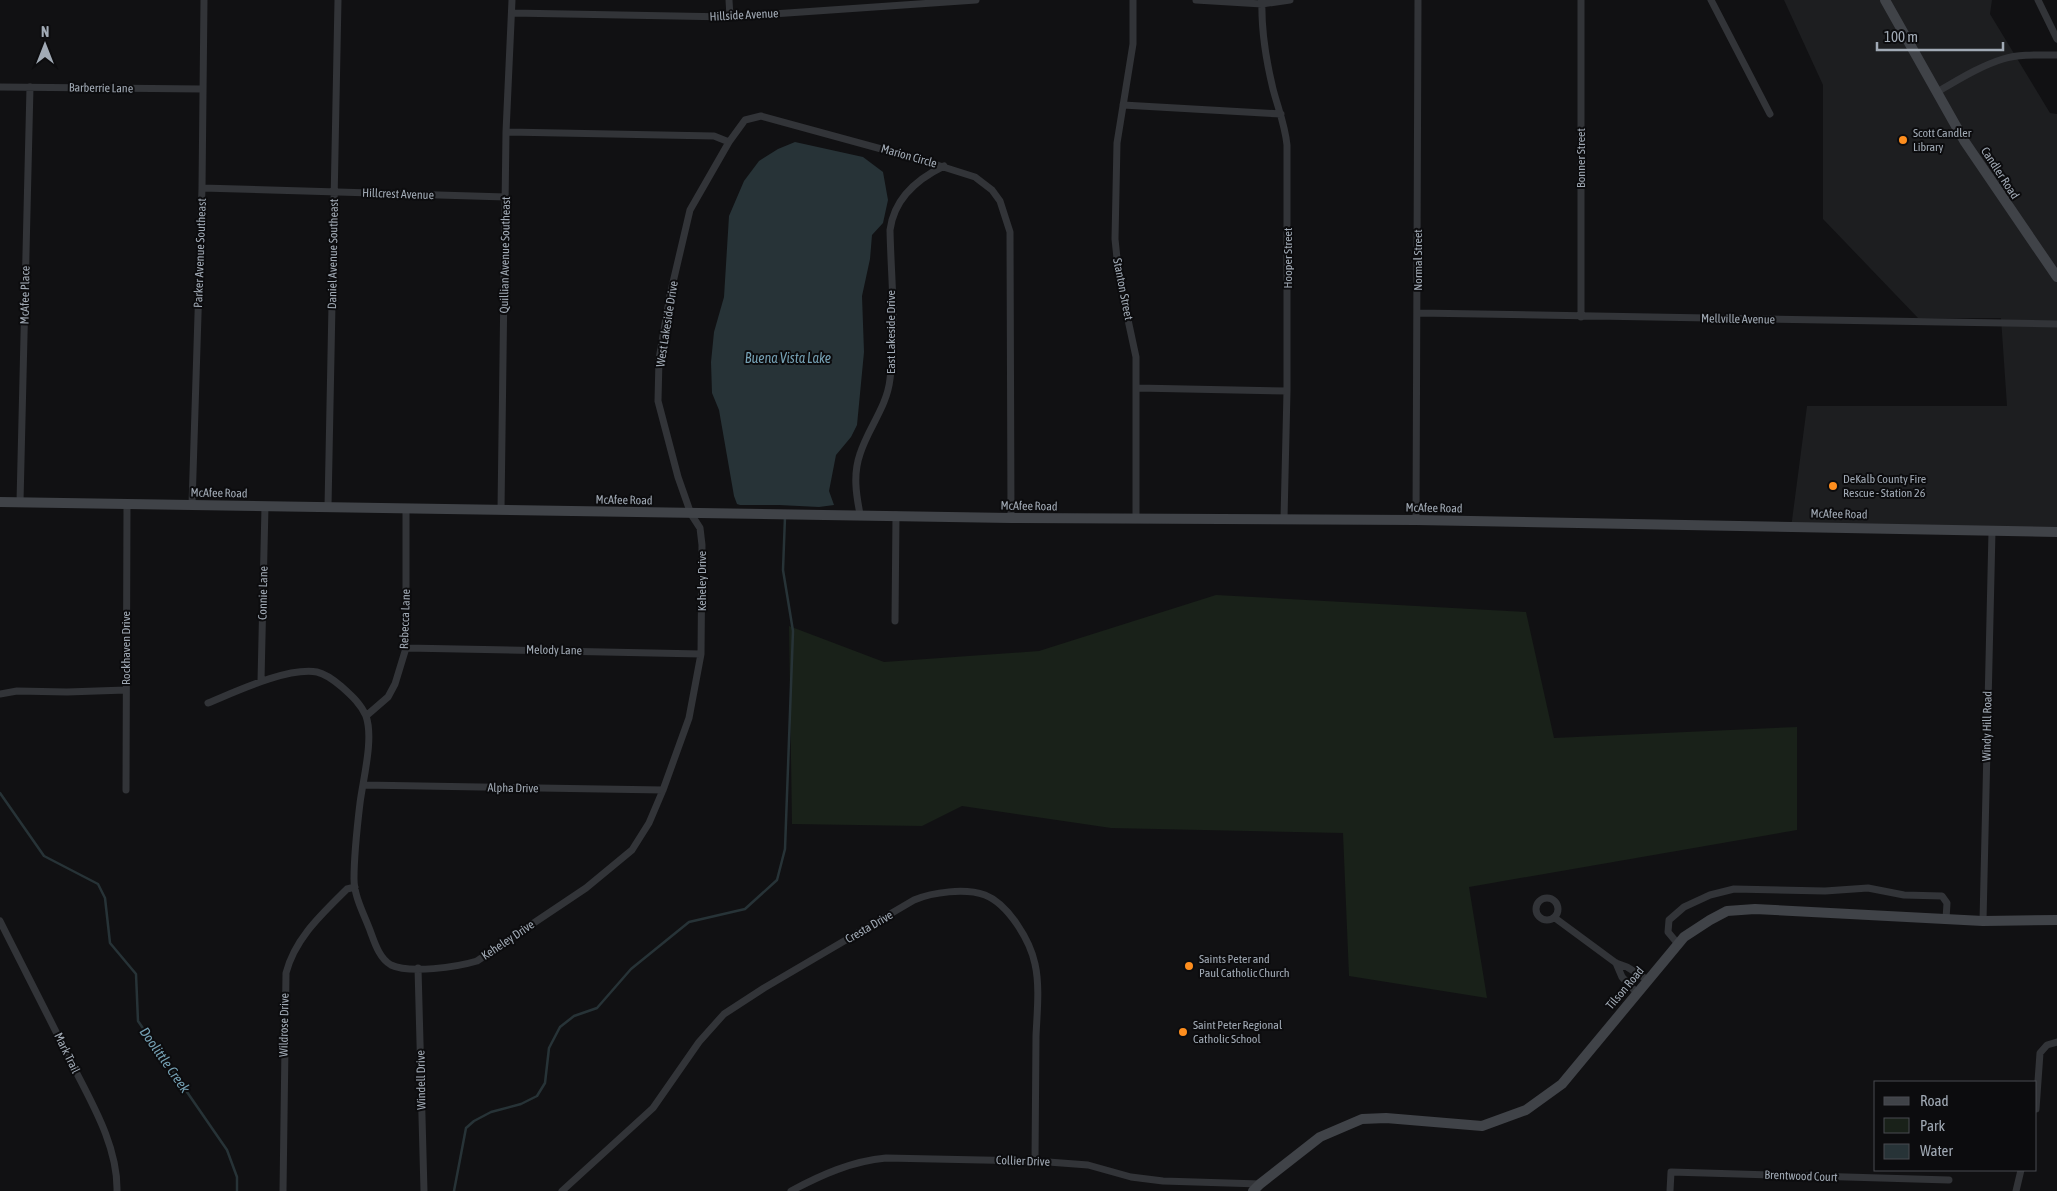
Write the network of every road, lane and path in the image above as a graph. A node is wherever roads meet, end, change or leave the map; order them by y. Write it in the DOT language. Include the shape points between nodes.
graph roads {
  1 [pos="204,0"];
  2 [pos="338,0"];
  3 [pos="512,0"];
  4 [pos="730,0"];
  5 [pos="976,0"];
  6 [pos="1132,0"];
  7 [pos="1196,0"];
  8 [pos="1290,0"];
  9 [pos="1418,0"];
  10 [pos="1582,0"];
  11 [pos="1711,0"];
  12 [pos="1885,0"];
  13 [pos="2038,0"];
  14 [pos="1262,2"];
  15 [pos="864,3"];
  16 [pos="512,13"];
  17 [pos="730,17"];
  18 [pos="2057,39"];
  19 [pos="2057,55"];
  20 [pos="0,87"];
  21 [pos="30,87"];
  22 [pos="202,89"];
  23 [pos="1937,92"];
  24 [pos="1123,105"];
  25 [pos="1281,114"];
  26 [pos="1770,114"];
  27 [pos="506,132"];
  28 [pos="729,142"];
  29 [pos="944,166"];
  30 [pos="202,188"];
  31 [pos="334,192"];
  32 [pos="506,197"];
  33 [pos="2057,277"];
  34 [pos="1418,313"];
  35 [pos="1581,317"];
  36 [pos="2057,324"];
  37 [pos="1137,388"];
  38 [pos="1287,391"];
  39 [pos="0,502"];
  40 [pos="20,502"];
  41 [pos="127,505"];
  42 [pos="192,505"];
  43 [pos="266,506"];
  44 [pos="328,508"];
  45 [pos="406,510"];
  46 [pos="501,510"];
  47 [pos="691,514"];
  48 [pos="860,514"];
  49 [pos="896,515"];
  50 [pos="1011,518"];
  51 [pos="1136,519"];
  52 [pos="1284,519"];
  53 [pos="1416,520"];
  54 [pos="1992,531"];
  55 [pos="2057,532"];
  56 [pos="895,621"];
  57 [pos="406,648"];
  58 [pos="701,654"];
  59 [pos="261,681"];
  60 [pos="126,690"];
  61 [pos="0,694"];
  62 [pos="208,703"];
  63 [pos="366,716"];
  64 [pos="363,785"];
  65 [pos="126,790"];
  66 [pos="663,790"];
  67 [pos="355,887"];
  68 [pos="1555,918"];
  69 [pos="1946,919"];
  70 [pos="2057,920"];
  71 [pos="0,921"];
  72 [pos="1982,921"];
  73 [pos="1678,944"];
  74 [pos="1616,963"];
  75 [pos="418,968"];
  76 [pos="1648,980"];
  77 [pos="1637,993"];
  78 [pos="2057,1042"];
  79 [pos="2037,1095"];
  80 [pos="1035,1161"];
  81 [pos="2021,1171"];
  82 [pos="1949,1180"];
  83 [pos="1256,1187"];
  84 [pos="117,1191"];
  85 [pos="283,1191"];
  86 [pos="424,1191"];
  87 [pos="562,1191"];
  88 [pos="791,1191"];
  89 [pos="1670,1191"];
  90 [pos="2016,1191"];
  1 -- 22 [label="street, Parker Avenue Southeast"];
  2 -- 31 [label="street, Daniel Avenue Southeast"];
  3 -- 16 [label="street, Quillian Avenue Southeast"];
  4 -- 17 [label="street"];
  5 -- 15 [label="street, Hillside Avenue"];
  6 -- 24 [label="street, Stanton Street" via="1133,44"];
  7 -- 14 [label="street"];
  8 -- 14 [label="street"];
  9 -- 34 [label="street, Normal Street"];
  10 -- 35 [label="street, Bonner Street"];
  11 -- 26 [label="street"];
  12 -- 23 [label="street, Candler Road"];
  13 -- 18 [label="street"];
  14 -- 25 [label="street, Hooper Street" via="1266,56"];
  15 -- 17 [label="street, Hillside Avenue"];
  16 -- 17 [label="street, Hillside Avenue"];
  16 -- 27 [label="street, Quillian Avenue Southeast"];
  19 -- 23 [label="street" via="2003,59"];
  20 -- 21 [label="street, Barberrie Lane"];
  21 -- 22 [label="street, Barberrie Lane"];
  21 -- 40 [label="street, McAfee Place"];
  22 -- 30 [label="street, Parker Avenue Southeast"];
  23 -- 33 [label="street, Candler Road" via="1965,142"];
  24 -- 25 [label="street"];
  24 -- 37 [label="street, Stanton Street" via="1117,143 1115,238 1119,278 1136,357"];
  25 -- 38 [label="street, Hooper Street" via="1288,167"];
  27 -- 28 [label="street" via="714,136"];
  27 -- 32 [label="street, Quillian Avenue Southeast"];
  28 -- 29 [label="street, Marion Circle" via="745,120 762,116"];
  28 -- 47 [label="street, West Lakeside Drive" via="690,210 659,359 658,401"];
  29 -- 48 [label="street, East Lakeside Drive" via="904,194 891,220 893,354 887,396 860,452 856,492"];
  29 -- 50 [label="street, Marion Circle" via="975,177 992,190 1004,211 1010,232"];
  30 -- 31 [label="street, Hillcrest Avenue"];
  30 -- 42 [label="street, Parker Avenue Southeast"];
  31 -- 32 [label="street, Hillcrest Avenue"];
  31 -- 44 [label="street, Daniel Avenue Southeast"];
  32 -- 46 [label="street, Quillian Avenue Southeast"];
  34 -- 35 [label="street, Mellville Avenue"];
  34 -- 53 [label="street, Normal Street"];
  35 -- 36 [label="street, Mellville Avenue"];
  37 -- 38 [label="street"];
  37 -- 51 [label="street, Stanton Street"];
  38 -- 52 [label="street, Hooper Street"];
  39 -- 40 [label="street, McAfee Road"];
  40 -- 41 [label="street, McAfee Road"];
  41 -- 42 [label="street, McAfee Road"];
  41 -- 60 [label="street, Rockhaven Drive"];
  42 -- 43 [label="street, McAfee Road"];
  43 -- 44 [label="street, McAfee Road"];
  43 -- 59 [label="street, Connie Lane"];
  44 -- 45 [label="street, McAfee Road"];
  45 -- 46 [label="street, McAfee Road"];
  45 -- 57 [label="street, Rebecca Lane"];
  46 -- 47 [label="street, McAfee Road"];
  47 -- 48 [label="street, McAfee Road"];
  47 -- 58 [label="street, Keheley Drive" via="700,528 702,545"];
  48 -- 49 [label="street, McAfee Road"];
  49 -- 50 [label="street, McAfee Road"];
  49 -- 56 [label="street"];
  50 -- 51 [label="street, McAfee Road"];
  51 -- 52 [label="street, McAfee Road"];
  52 -- 53 [label="street, McAfee Road"];
  53 -- 54 [label="street, McAfee Road"];
  54 -- 55 [label="street, McAfee Road"];
  54 -- 72 [label="street, Windy Hill Road"];
  57 -- 58 [label="street, Melody Lane"];
  57 -- 63 [label="street, Rebecca Lane" via="388,697"];
  58 -- 66 [label="street, Keheley Drive" via="689,718"];
  59 -- 62 [label="street, Keheley Drive"];
  59 -- 63 [label="street, Keheley Drive" via="316,672 335,680 357,700"];
  60 -- 61 [label="street"];
  60 -- 65 [label="street, Rockhaven Drive"];
  63 -- 64 [label="street, Keheley Drive" via="368,742"];
  64 -- 66 [label="street, Alpha Drive"];
  64 -- 67 [label="street, Keheley Drive"];
  66 -- 75 [label="street, Keheley Drive" via="649,823 632,850 586,888 477,961 447,968"];
  67 -- 75 [label="street, Keheley Drive" via="376,945 386,960 402,968"];
  67 -- 85 [label="street, Wildrose Drive" via="347,889 312,923 292,956 286,973"];
  68 -- 74 [label="street"];
  69 -- 72 [label="street, Tilson Road"];
  69 -- 73 [label="street, Tilson Road" via="1755,909 1727,911"];
  69 -- 73 [label="street" via="1947,904 1942,896 1904,896 1868,888 1825,891 1734,889 1684,907 1669,920 1668,932"];
  70 -- 72 [label="street, Tilson Road"];
  71 -- 84 [label="street, Mark Trail" via="103,1130 114,1160"];
  73 -- 76 [label="street, Tilson Road"];
  74 -- 76 [label="street"];
  74 -- 77 [label="street" via="1622,977"];
  75 -- 86 [label="street, Windell Drive"];
  76 -- 77 [label="street, Tilson Road"];
  77 -- 83 [label="street, Tilson Road" via="1562,1084 1526,1110 1482,1126 1362,1119 1320,1137"];
  78 -- 79 [label="street" via="2047,1045 2040,1053"];
  80 -- 83 [label="street, Collier Drive" via="1088,1165 1131,1177 1163,1181"];
  80 -- 87 [label="street, Cresta Drive" via="1037,1012 1034,958 1019,927 994,900 977,893 957,892 914,900 724,1014 699,1042 653,1108"];
  80 -- 88 [label="street, Collier Drive" via="871,1159 827,1173"];
  81 -- 90 [label="street"];
  82 -- 89 [label="street, Brentwood Court" via="1671,1172"];
}
